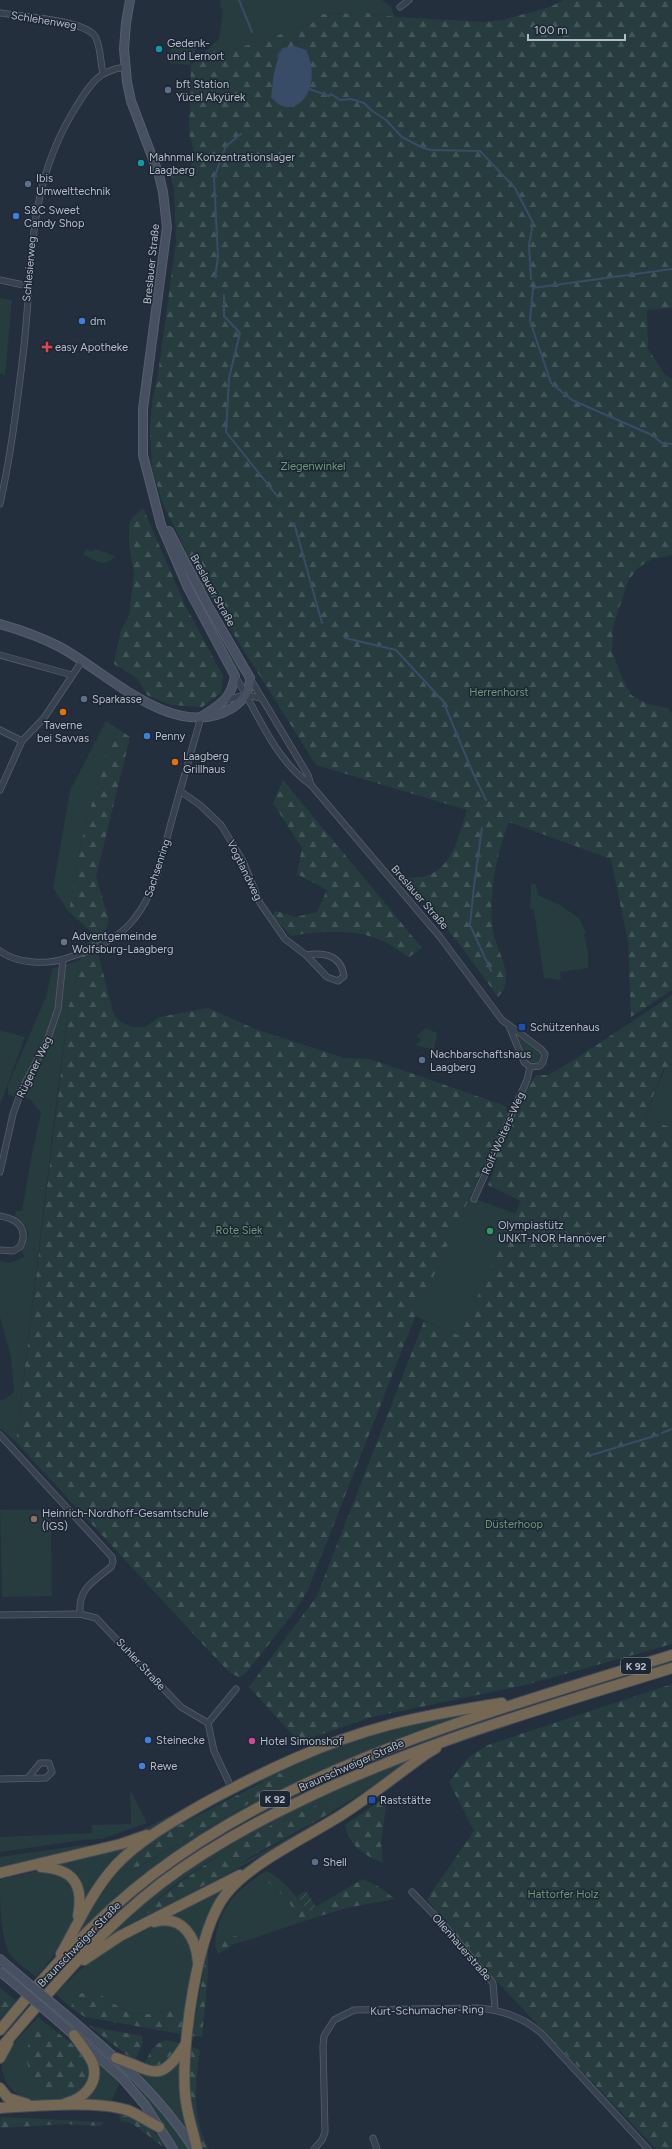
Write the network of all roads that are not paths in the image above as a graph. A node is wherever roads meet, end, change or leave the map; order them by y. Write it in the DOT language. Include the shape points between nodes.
graph roads {
  1 [pos="130,0"];
  2 [pos="410,0"];
  3 [pos="400,7"];
  4 [pos="0,13"];
  5 [pos="125,67"];
  6 [pos="103,73"];
  7 [pos="0,280"];
  8 [pos="28,286"];
  9 [pos="0,504"];
  10 [pos="158,511"];
  11 [pos="0,624"];
  12 [pos="0,655"];
  13 [pos="82,661"];
  14 [pos="72,675"];
  15 [pos="235,676"];
  16 [pos="250,678"];
  17 [pos="246,695"];
  18 [pos="262,698"];
  19 [pos="225,700"];
  20 [pos="201,717"];
  21 [pos="0,730"];
  22 [pos="22,741"];
  23 [pos="311,785"];
  24 [pos="0,790"];
  25 [pos="180,791"];
  26 [pos="0,951"];
  27 [pos="306,955"];
  28 [pos="63,960"];
  29 [pos="509,1026"];
  30 [pos="530,1067"];
  31 [pos="0,1172"];
  32 [pos="474,1199"];
  33 [pos="0,1216"];
  34 [pos="0,1250"];
  35 [pos="0,1435"];
  36 [pos="80,1614"];
  37 [pos="0,1616"];
  38 [pos="672,1655"];
  39 [pos="672,1668"];
  40 [pos="236,1689"];
  41 [pos="539,1696"];
  42 [pos="208,1723"];
  43 [pos="468,1732"];
  44 [pos="28,1778"];
  45 [pos="0,1779"];
  46 [pos="232,1789"];
  47 [pos="154,1833"];
  48 [pos="259,1865"];
  49 [pos="27,1867"];
  50 [pos="0,1873"];
  51 [pos="412,1892"];
  52 [pos="78,1921"];
  53 [pos="142,1925"];
  54 [pos="0,1959"];
  55 [pos="198,1968"];
  56 [pos="51,1971"];
  57 [pos="0,1972"];
  58 [pos="58,1982"];
  59 [pos="495,2009"];
  60 [pos="1,2028"];
  61 [pos="13,2033"];
  62 [pos="74,2035"];
  63 [pos="185,2045"];
  64 [pos="0,2049"];
  65 [pos="0,2058"];
  66 [pos="116,2058"];
  67 [pos="128,2065"];
  68 [pos="0,2088"];
  69 [pos="57,2105"];
  70 [pos="35,2106"];
  71 [pos="0,2108"];
  72 [pos="159,2128"];
  73 [pos="373,2138"];
  74 [pos="173,2149"];
  75 [pos="194,2149"];
  76 [pos="197,2149"];
  77 [pos="314,2149"];
  78 [pos="377,2149"];
  79 [pos="648,2149"];
  1 -- 5 [label="street, Breslauer Straße" via="125,31"];
  2 -- 3 [label="street"];
  4 -- 6 [label="street, Schlehenweg" via="86,28 97,40"];
  5 -- 6 [label="street, Schlesierweg"];
  5 -- 10 [label="street, Breslauer Straße" via="131,101 159,175 166,210 166,242 146,382 142,434 149,483"];
  6 -- 8 [label="street, Schlesierweg" via="88,88 75,109 47,165 33,223"];
  7 -- 8 [label="street"];
  8 -- 9 [label="street, Schlesierweg" via="23,353"];
  10 -- 15 [label="street, Breslauer Straße" via="161,525 188,588"];
  10 -- 16 [label="street, Breslauer Straße"];
  11 -- 13 [label="street" via="41,638"];
  12 -- 14 [label="street"];
  13 -- 14 [label="street"];
  13 -- 20 [label="street" via="155,707 182,717"];
  14 -- 22 [label="street" via="44,718"];
  15 -- 17 [label="street, Breslauer Straße"];
  15 -- 19 [label="street" via="230,694"];
  16 -- 17 [label="street"];
  16 -- 18 [label="street, Breslauer Straße"];
  17 -- 18 [label="street"];
  17 -- 19 [label="street"];
  17 -- 20 [label="street" via="222,714"];
  17 -- 23 [label="street, Breslauer Straße" via="287,763 298,776"];
  18 -- 23 [label="street, Breslauer Straße" via="308,775"];
  19 -- 20 [label="street"];
  20 -- 25 [label="street, Sachsenring"];
  21 -- 22 [label="street"];
  22 -- 24 [label="street"];
  23 -- 29 [label="street, Breslauer Straße" via="440,937"];
  25 -- 27 [label="street, Vogtlandweg" via="221,825 243,861 260,903 285,939"];
  25 -- 28 [label="street, Sachsenring" via="153,884 134,920 101,946"];
  26 -- 28 [label="street, Sachsenring" via="6,956 24,961"];
  27 -- 27 [label="street, Vogtlandweg" via="326,977 338,981 344,976 333,957 324,953"];
  28 -- 31 [label="street, Rügener Weg" via="58,1009 47,1041 22,1089 13,1114"];
  29 -- 30 [label="street, Breslauer Straße" via="524,1062"];
  29 -- 30 [label="street, Breslauer Straße" via="545,1054 540,1066"];
  30 -- 32 [label="street, Rolf-Wolters-Weg" via="527,1080"];
  33 -- 34 [label="street" via="16,1220 24,1234 20,1247 13,1251"];
  35 -- 36 [label="street" via="112,1557 111,1567 83,1591 80,1598"];
  36 -- 37 [label="street, Suhler Straße"];
  36 -- 42 [label="street, Suhler Straße" via="89,1615 102,1623 181,1707"];
  38 -- 41 [label="highway, Braunschweiger Straße / K 92"];
  39 -- 43 [label="highway, Braunschweiger Straße / K 92"];
  40 -- 42 [label="street"];
  41 -- 46 [label="highway" via="389,1725 337,1741"];
  41 -- 56 [label="highway, Braunschweiger Straße / K 92" via="397,1745 340,1768 268,1803 180,1854 150,1876 88,1931"];
  42 -- 46 [label="street" via="214,1751"];
  43 -- 48 [label="highway" via="426,1754 344,1814"];
  43 -- 58 [label="highway, Braunschweiger Straße / K 92" via="344,1779 223,1841 187,1864 131,1907"];
  44 -- 44 [label="street" via="50,1776 52,1769 49,1763 37,1766"];
  44 -- 45 [label="street"];
  46 -- 47 [label="highway"];
  47 -- 49 [label="highway" via="121,1844"];
  47 -- 52 [label="highway" via="132,1850 108,1875"];
  48 -- 53 [label="highway"];
  48 -- 55 [label="highway" via="226,1894 218,1906 210,1922"];
  49 -- 50 [label="highway"];
  49 -- 52 [label="highway" via="53,1868 72,1877 80,1894"];
  51 -- 59 [label="street, Ollenhauerstraße" via="442,1923 493,1984"];
  52 -- 56 [label="highway"];
  53 -- 55 [label="highway" via="159,1920 182,1926 194,1940"];
  53 -- 58 [label="highway" via="100,1948"];
  54 -- 66 [label="street, bridge"];
  55 -- 63 [label="highway"];
  56 -- 60 [label="highway, Braunschweiger Straße / K 92"];
  57 -- 62 [label="street, bridge"];
  58 -- 61 [label="highway, Braunschweiger Straße / K 92"];
  59 -- 77 [label="street, Kurt-Schumacher-Ring" via="354,2010 334,2020 326,2032 323,2046 324,2132 322,2140"];
  59 -- 79 [label="street, Kurt-Schumacher-Ring" via="514,2015 541,2033"];
  61 -- 64 [label="highway, Braunschweiger Straße / K 92"];
  61 -- 65 [label="highway"];
  62 -- 69 [label="highway" via="91,2060 93,2080 86,2093 79,2099"];
  62 -- 72 [label="street" via="122,2078"];
  63 -- 67 [label="highway" via="169,2066 158,2071 145,2071"];
  63 -- 76 [label="highway" via="186,2101"];
  66 -- 67 [label="highway"];
  67 -- 75 [label="street" via="173,2119"];
  68 -- 70 [label="highway" via="8,2098"];
  69 -- 70 [label="highway"];
  69 -- 72 [label="highway" via="127,2110"];
  70 -- 71 [label="highway"];
  72 -- 74 [label="street"];
  73 -- 78 [label="street"];
}
